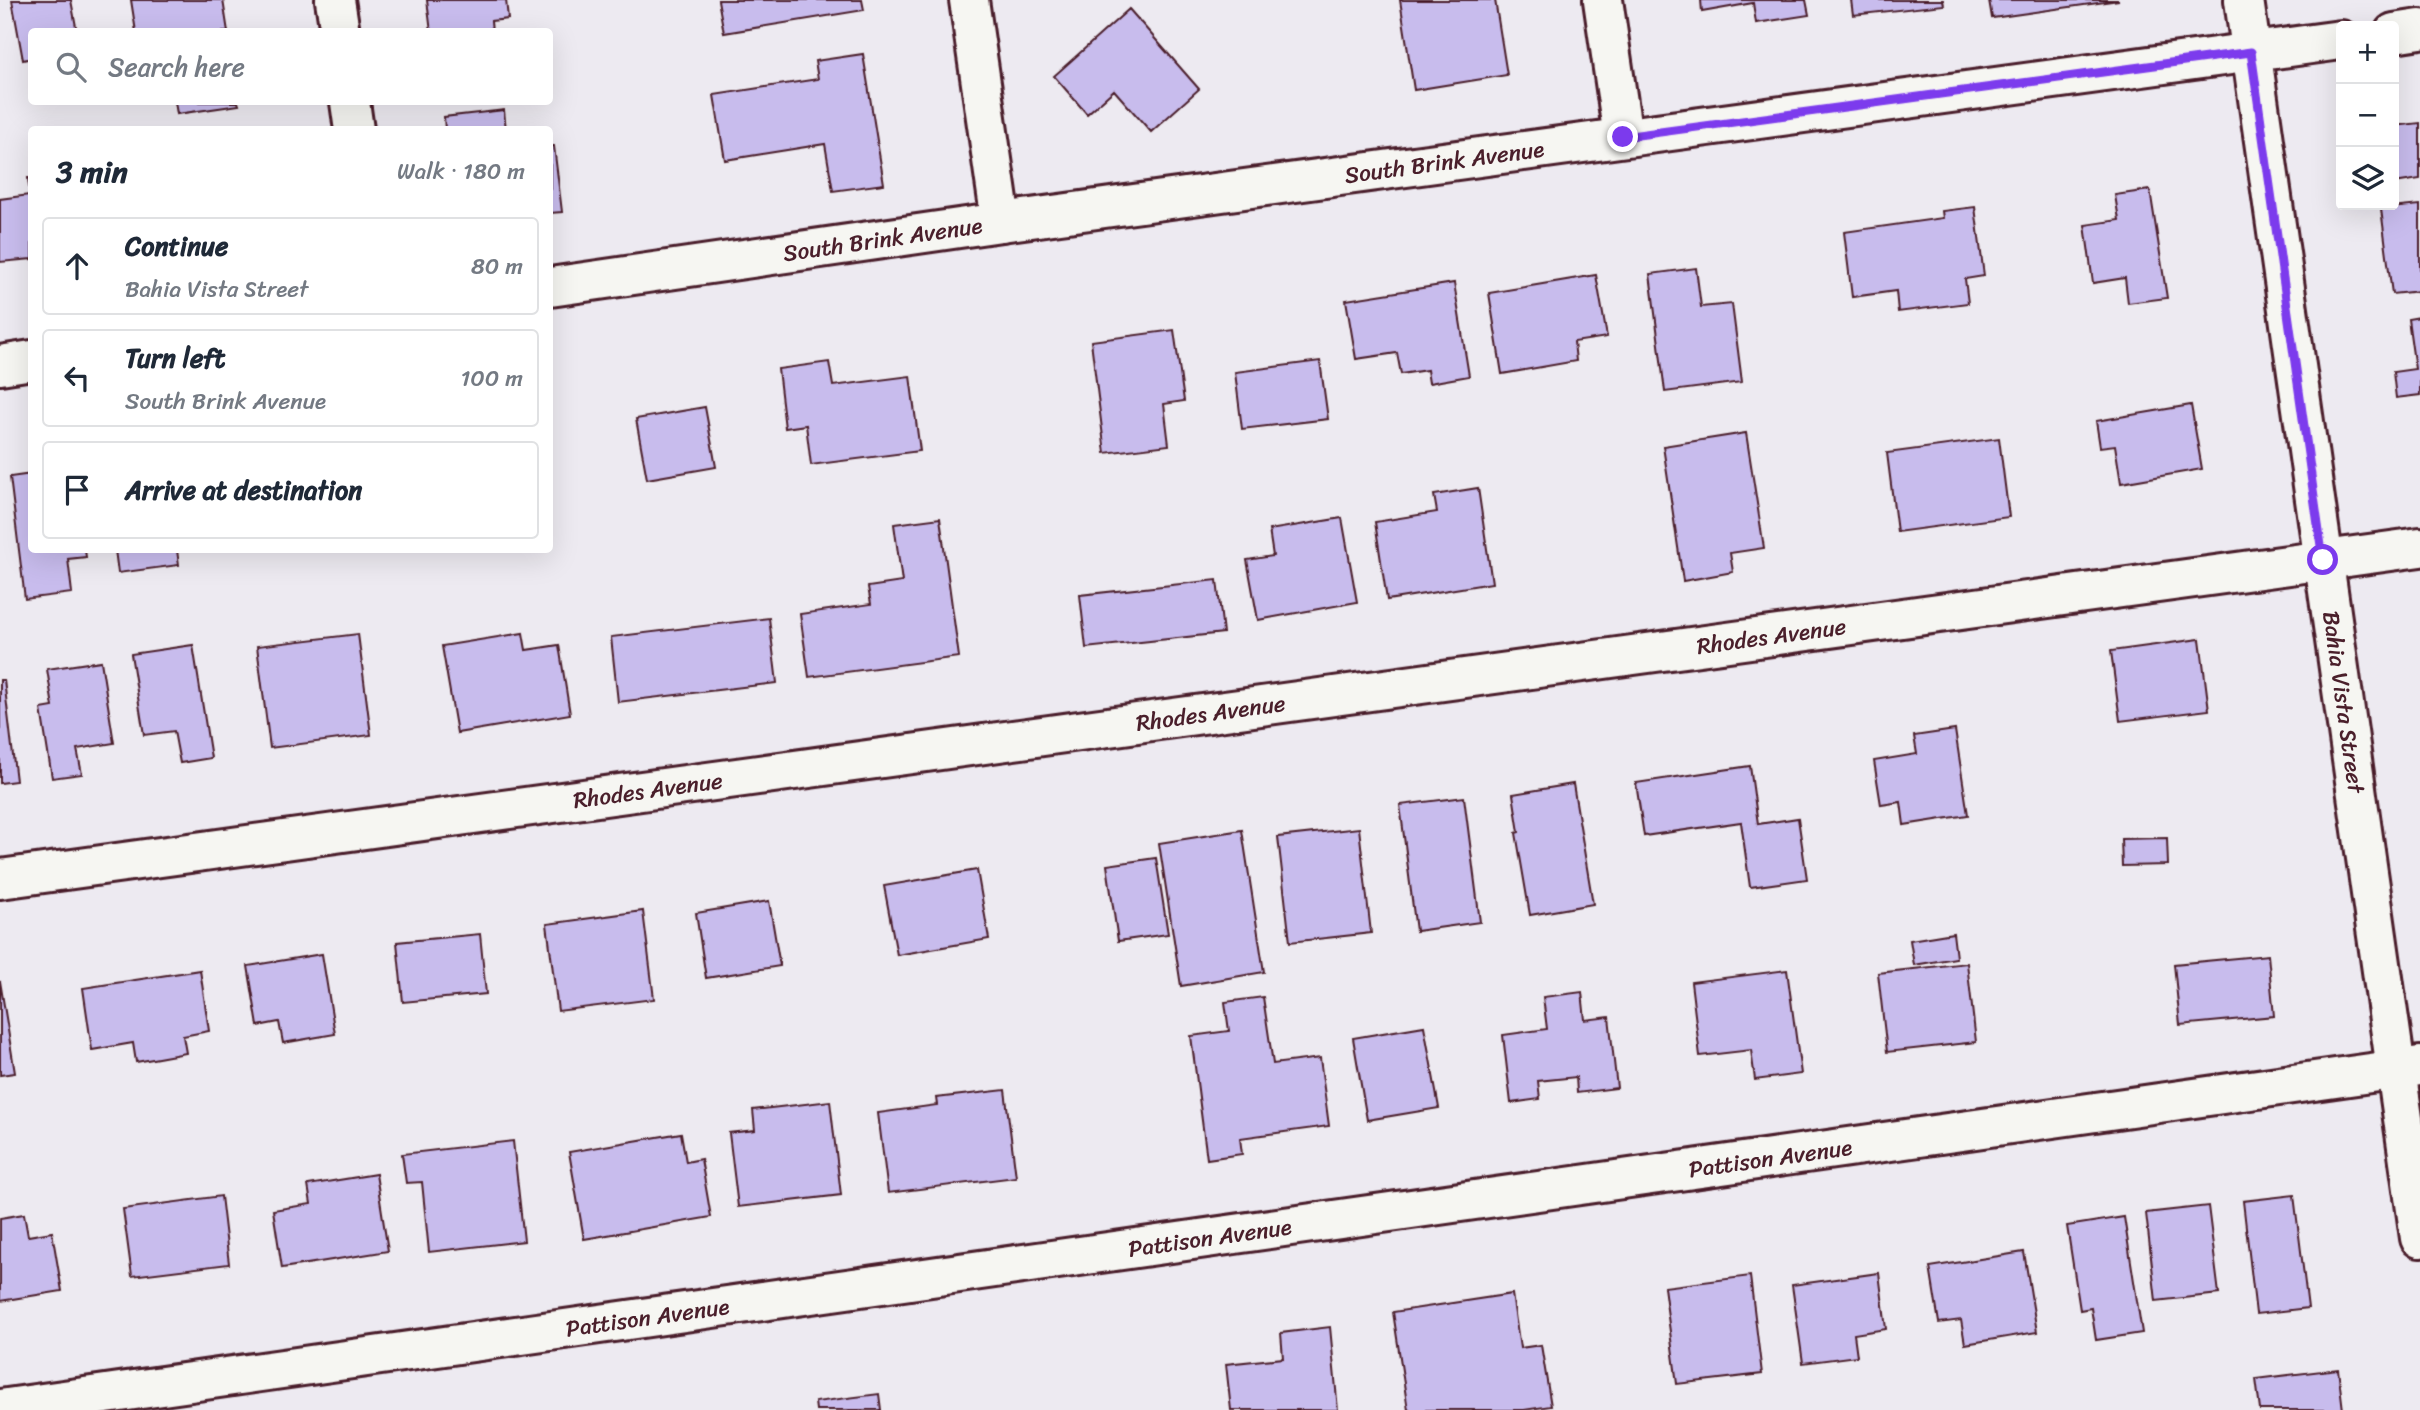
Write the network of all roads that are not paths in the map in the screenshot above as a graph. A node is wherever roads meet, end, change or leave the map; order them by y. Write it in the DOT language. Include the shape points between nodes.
graph roads {
  1 [pos="335,0"];
  2 [pos="969,0"];
  3 [pos="1603,0"];
  4 [pos="2244,0"];
  5 [pos="339,28"];
  6 [pos="2420,29"];
  7 [pos="2399,32"];
  8 [pos="2336,41"];
  9 [pos="2251,52"];
  10 [pos="350,105"];
  11 [pos="353,126"];
  12 [pos="1623,137"];
  13 [pos="1001,222"];
  14 [pos="553,287"];
  15 [pos="28,361"];
  16 [pos="0,365"];
  17 [pos="2420,547"];
  18 [pos="2323,560"];
  19 [pos="0,879"];
  20 [pos="2408,1068"];
  21 [pos="2420,1238"];
  22 [pos="0,1409"];
  1 -- 5 [label="street"];
  2 -- 13 [label="street"];
  3 -- 12 [label="street"];
  4 -- 9 [label="street, Bahia Vista Street"];
  6 -- 7 [label="street"];
  8 -- 9 [label="street, South Brink Avenue"];
  9 -- 12 [label="street, South Brink Avenue"];
  9 -- 18 [label="street, Bahia Vista Street"];
  10 -- 11 [label="street"];
  12 -- 13 [label="street, South Brink Avenue"];
  13 -- 14 [label="street, South Brink Avenue"];
  15 -- 16 [label="street"];
  17 -- 18 [label="street, Rhodes Avenue"];
  18 -- 19 [label="street, Rhodes Avenue"];
  18 -- 20 [label="street, Bahia Vista Street"];
  20 -- 21 [label="street, Bahia Vista Street"];
  20 -- 22 [label="street, Pattison Avenue"];
}
